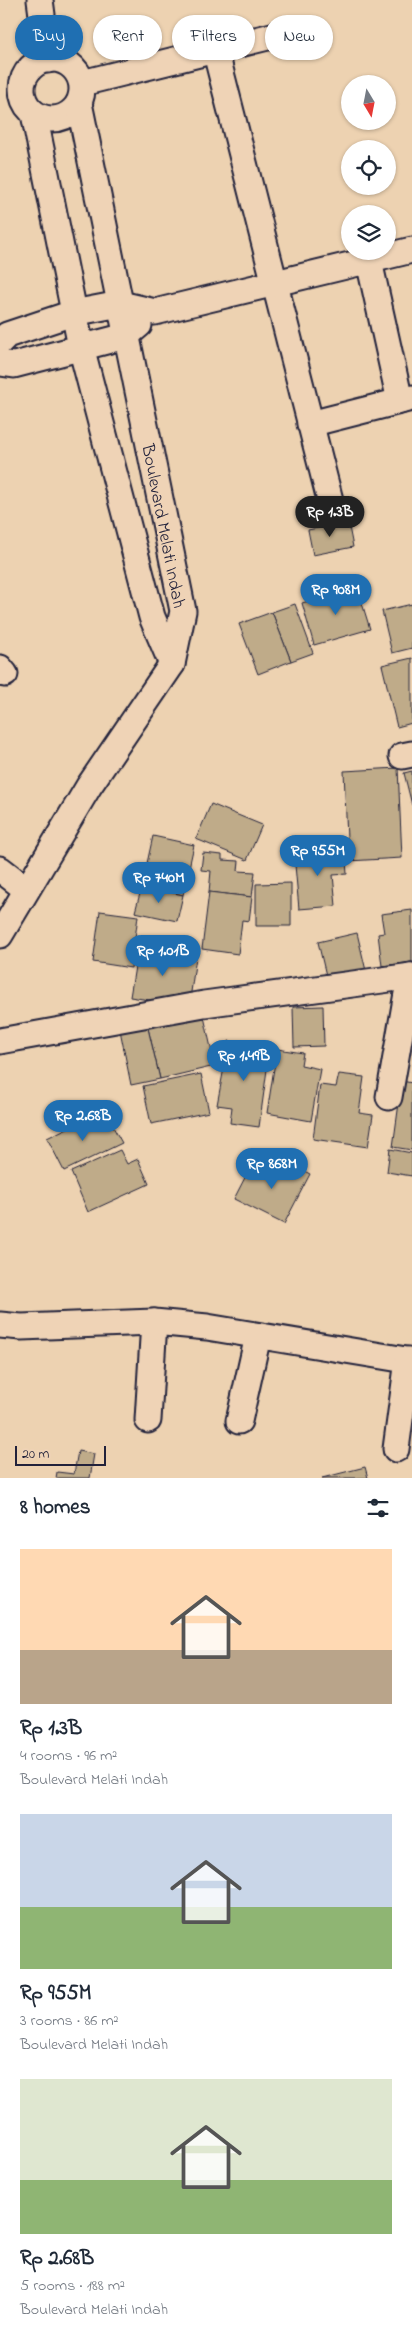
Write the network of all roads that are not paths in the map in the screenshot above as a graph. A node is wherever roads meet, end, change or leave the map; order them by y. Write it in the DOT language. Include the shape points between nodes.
graph roads {
  1 [pos="40,0"];
  2 [pos="42,15"];
  3 [pos="48,60"];
  4 [pos="60,60"];
  5 [pos="181,60"];
  6 [pos="218,60"];
  7 [pos="11,90"];
  8 [pos="80,93"];
  9 [pos="34,114"];
  10 [pos="412,250"];
  11 [pos="369,261"];
  12 [pos="274,282"];
  13 [pos="120,304"];
  14 [pos="155,312"];
  15 [pos="73,313"];
  16 [pos="126,336"];
  17 [pos="0,342"];
  18 [pos="81,346"];
  19 [pos="0,363"];
  20 [pos="406,400"];
  21 [pos="310,424"];
  22 [pos="332,508"];
  23 [pos="172,664"];
  24 [pos="0,869"];
  25 [pos="26,889"];
  26 [pos="0,935"];
  27 [pos="411,976"];
  28 [pos="0,1042"];
  29 [pos="389,1097"];
  30 [pos="154,1322"];
  31 [pos="0,1325"];
  32 [pos="258,1336"];
  33 [pos="410,1360"];
  34 [pos="148,1420"];
  35 [pos="239,1421"];
  36 [pos="396,1450"];
  1 -- 2 [label="street"];
  3 -- 7 [label="street" via="35,64"];
  4 -- 8 [label="street" via="78,74"];
  5 -- 8 [label="street"];
  6 -- 12 [label="street"];
  7 -- 9 [label="street"];
  8 -- 9 [label="street" via="67,115 51,120"];
  8 -- 13 [label="street, Boulevard Melati Indah"];
  9 -- 15 [label="street"];
  10 -- 11 [label="street"];
  11 -- 12 [label="street"];
  11 -- 20 [label="street"];
  12 -- 14 [label="street"];
  12 -- 21 [label="street"];
  13 -- 14 [label="street"];
  13 -- 15 [label="street"];
  13 -- 16 [label="street, Boulevard Melati Indah"];
  14 -- 16 [label="street"];
  15 -- 17 [label="street" via="7,334"];
  15 -- 18 [label="street"];
  16 -- 18 [label="street"];
  16 -- 23 [label="street, Boulevard Melati Indah" via="183,611"];
  18 -- 19 [label="street" via="14,365"];
  18 -- 23 [label="street" via="152,617"];
  20 -- 21 [label="street"];
  21 -- 22 [label="street"];
  23 -- 25 [label="street, Boulevard Melati Indah" via="88,786"];
  24 -- 25 [label="street"];
  25 -- 26 [label="street, Boulevard Melati Indah"];
  27 -- 28 [label="street" via="204,1004"];
  27 -- 29 [label="street"];
  30 -- 31 [label="street"];
  30 -- 32 [label="street"];
  30 -- 34 [label="street"];
  32 -- 33 [label="street"];
  32 -- 35 [label="street"];
  33 -- 36 [label="street"];
}
